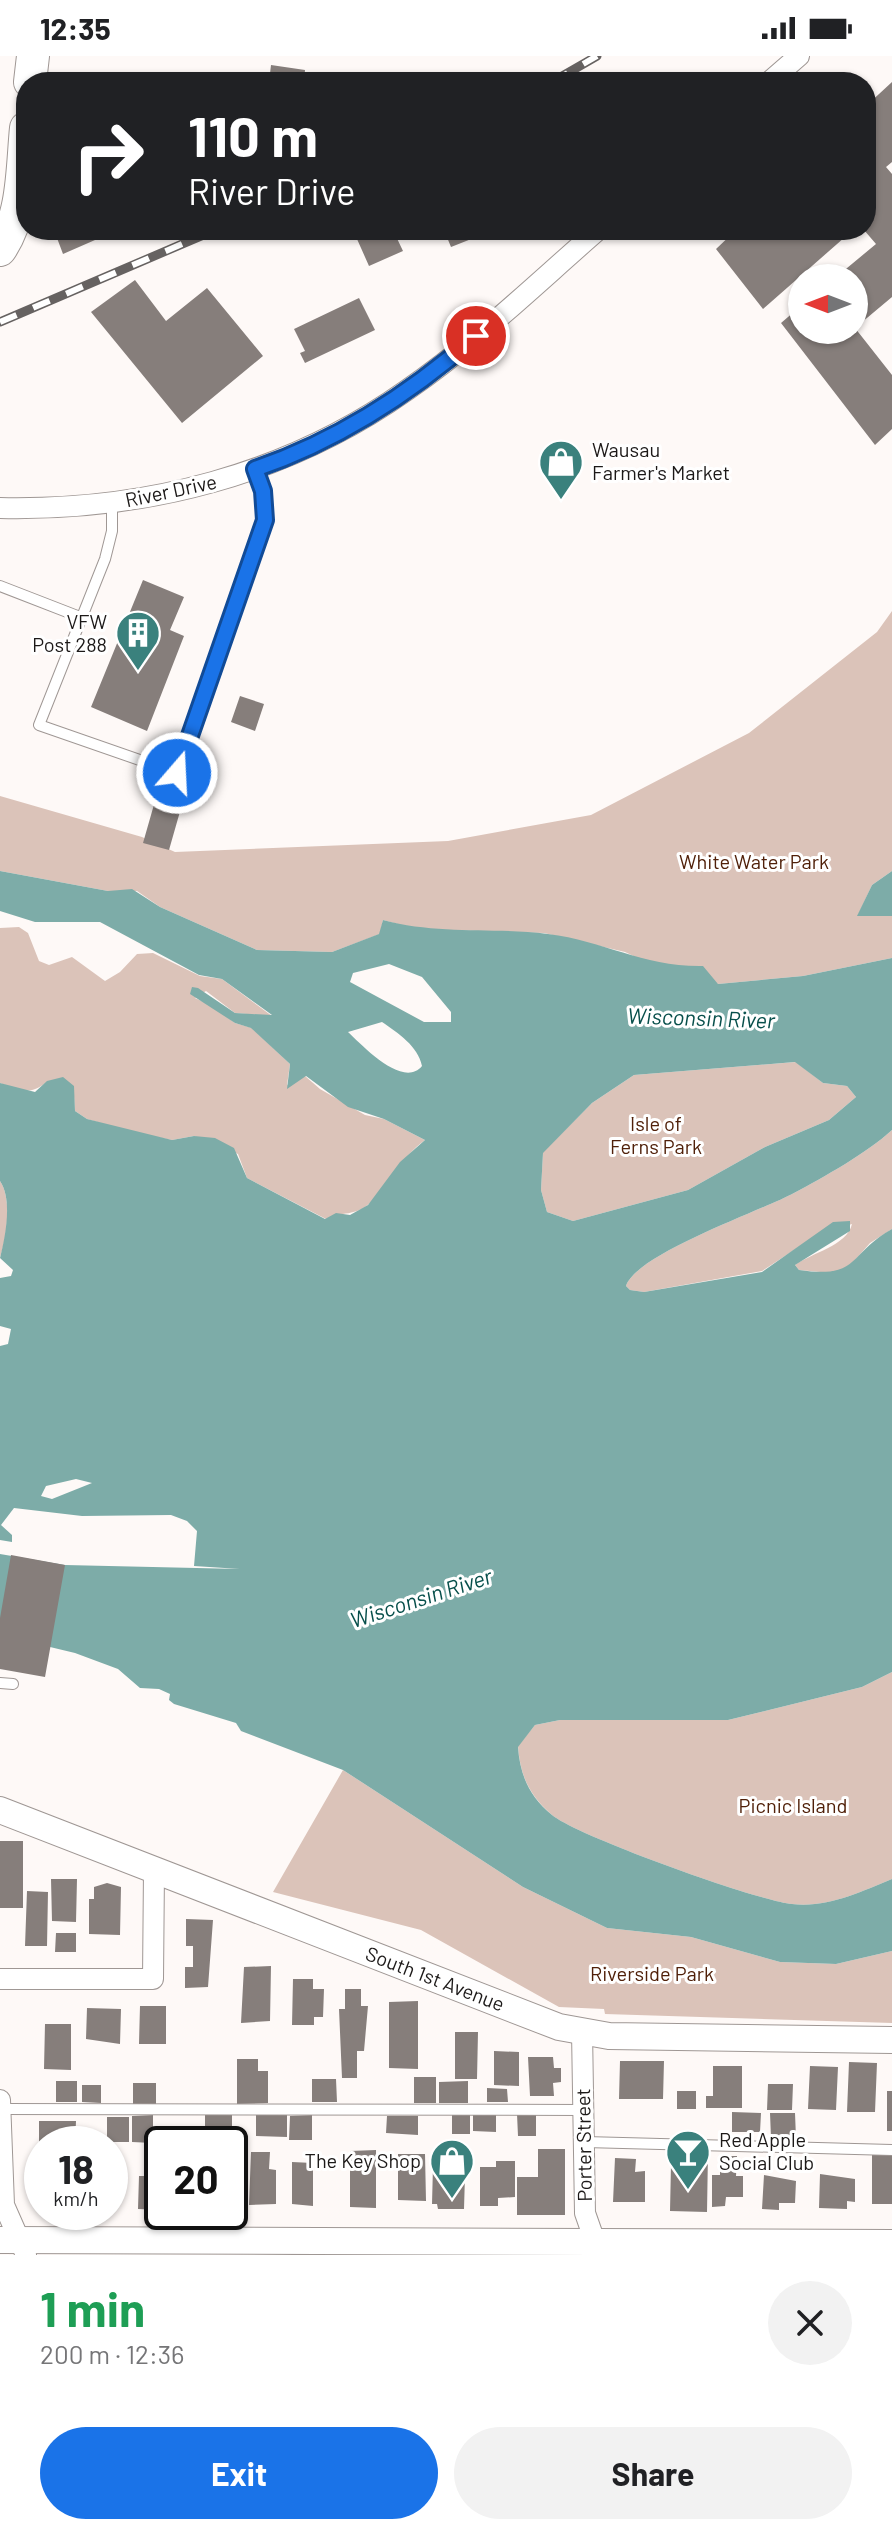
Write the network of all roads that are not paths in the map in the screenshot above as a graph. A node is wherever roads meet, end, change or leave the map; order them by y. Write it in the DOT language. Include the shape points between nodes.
graph roads {
  1 [pos="799,56"];
  2 [pos="781,72"];
  3 [pos="16,213"];
  4 [pos="586,240"];
  5 [pos="0,250"];
  6 [pos="255,469"];
  7 [pos="112,504"];
  8 [pos="0,508"];
  9 [pos="0,586"];
  10 [pos="80,617"];
  11 [pos="0,1683"];
  12 [pos="13,1684"];
  13 [pos="0,1810"];
  14 [pos="154,1870"];
  15 [pos="0,1979"];
  16 [pos="582,2031"];
  17 [pos="892,2040"];
  18 [pos="0,2100"];
  19 [pos="0,2109"];
  20 [pos="584,2110"];
  21 [pos="585,2142"];
  22 [pos="892,2150"];
  23 [pos="892,2243"];
  24 [pos="15,2245"];
  25 [pos="598,2250"];
  1 -- 2 [label="street"];
  3 -- 5 [label="main road"];
  4 -- 6 [label="street, River Drive" via="406,392 325,439"];
  6 -- 7 [label="street, River Drive"];
  6 -- 10 [label="lane" via="265,520 177,773 39,725"];
  7 -- 8 [label="street, River Drive"];
  7 -- 10 [label="lane" via="110,542"];
  9 -- 10 [label="lane"];
  11 -- 12 [label="lane"];
  13 -- 14 [label="street, South 1st Avenue"];
  14 -- 15 [label="street" via="153,1979"];
  14 -- 16 [label="street, South 1st Avenue" via="559,2027"];
  16 -- 17 [label="street, South 1st Avenue" via="635,2037"];
  16 -- 20 [label="street, Porter Street"];
  18 -- 19 [label="street"];
  19 -- 20 [label="lane"];
  19 -- 24 [label="street" via="4,2205"];
  20 -- 21 [label="street, Porter Street"];
  21 -- 22 [label="lane"];
  21 -- 25 [label="street, Porter Street" via="585,2213"];
  23 -- 25 [label="street"];
  24 -- 25 [label="street"];
}
